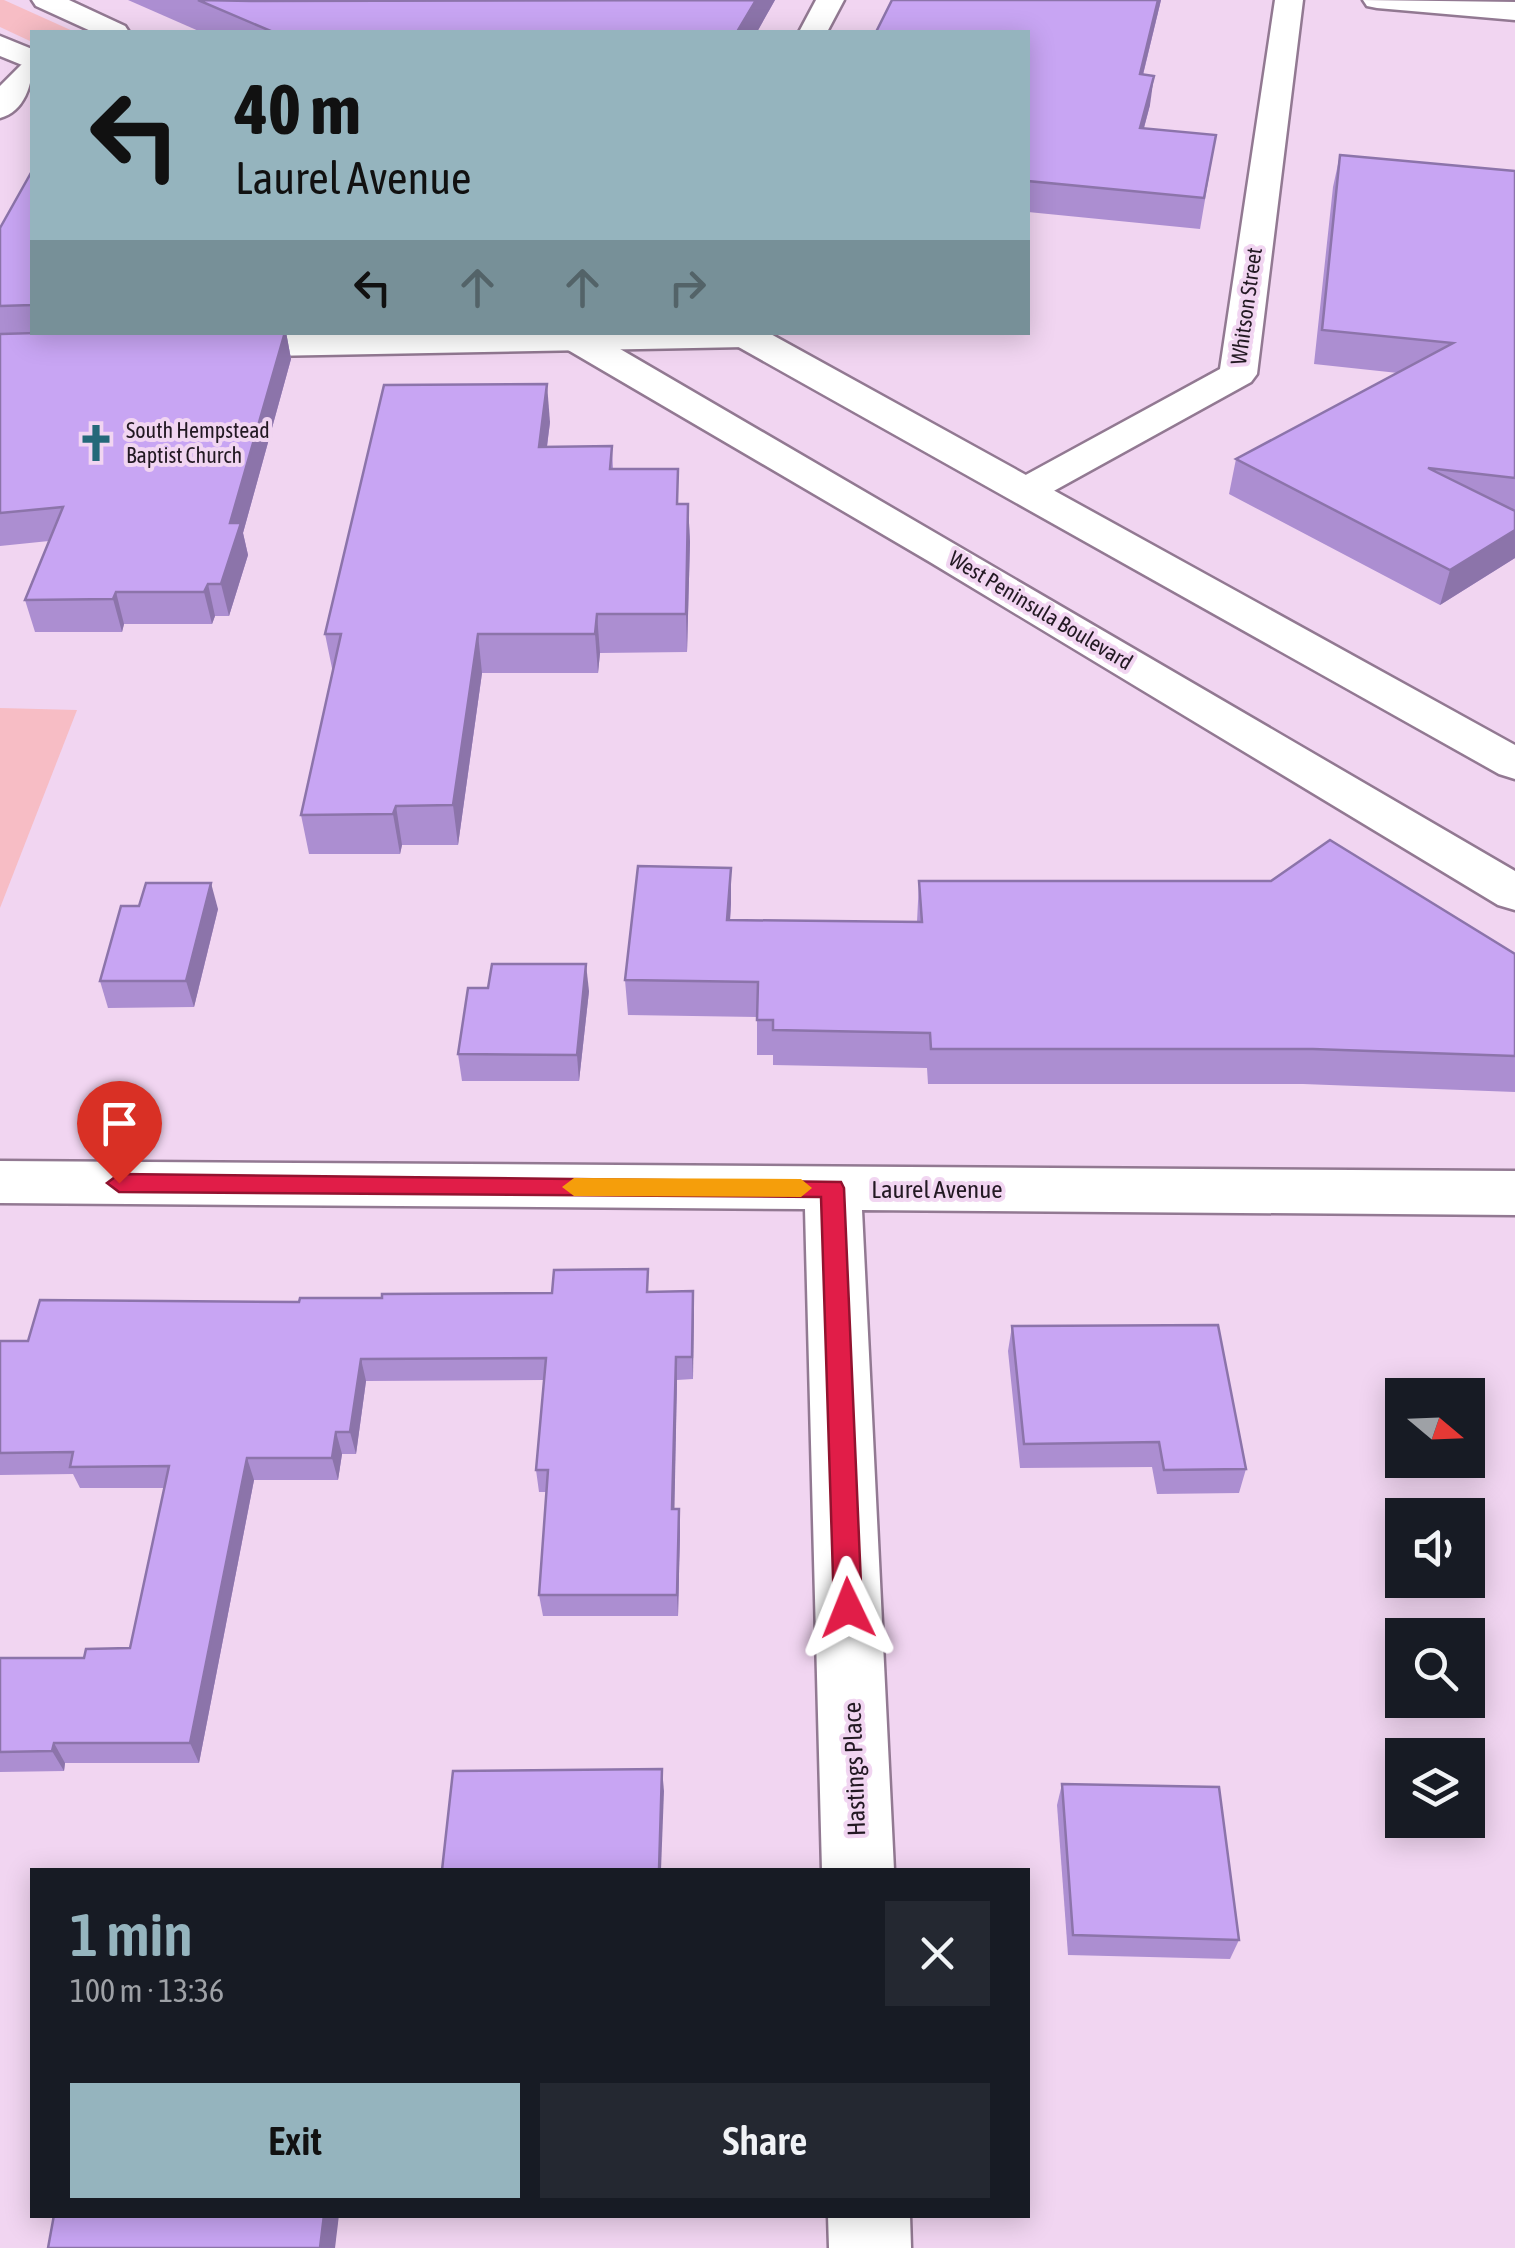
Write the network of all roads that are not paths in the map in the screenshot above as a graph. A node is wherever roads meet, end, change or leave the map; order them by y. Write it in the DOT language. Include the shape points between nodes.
graph roads {
  1 [pos="46,0"];
  2 [pos="830,0"];
  3 [pos="1289,0"];
  4 [pos="1376,0"];
  5 [pos="1515,11"];
  6 [pos="111,30"];
  7 [pos="815,30"];
  8 [pos="0,45"];
  9 [pos="30,59"];
  10 [pos="30,73"];
  11 [pos="3,98"];
  12 [pos="656,335"];
  13 [pos="744,335"];
  14 [pos="570,336"];
  15 [pos="186,347"];
  16 [pos="1027,490"];
  17 [pos="1515,764"];
  18 [pos="1515,892"];
  19 [pos="0,1182"];
  20 [pos="833,1188"];
  21 [pos="1515,1193"];
  22 [pos="858,1868"];
  23 [pos="869,2218"];
  24 [pos="870,2248"];
  1 -- 6 [label="street"];
  2 -- 7 [label="street"];
  3 -- 16 [label="street, Whitson Street" via="1238,374"];
  4 -- 5 [label="street"];
  8 -- 9 [label="street"];
  10 -- 11 [label="street"];
  12 -- 14 [label="street"];
  13 -- 16 [label="street"];
  14 -- 15 [label="street"];
  14 -- 18 [label="street, West Peninsula Boulevard"];
  16 -- 17 [label="street"];
  19 -- 20 [label="street, Laurel Avenue"];
  20 -- 21 [label="street, Laurel Avenue"];
  20 -- 22 [label="street, Hastings Place"];
  23 -- 24 [label="street"];
}
